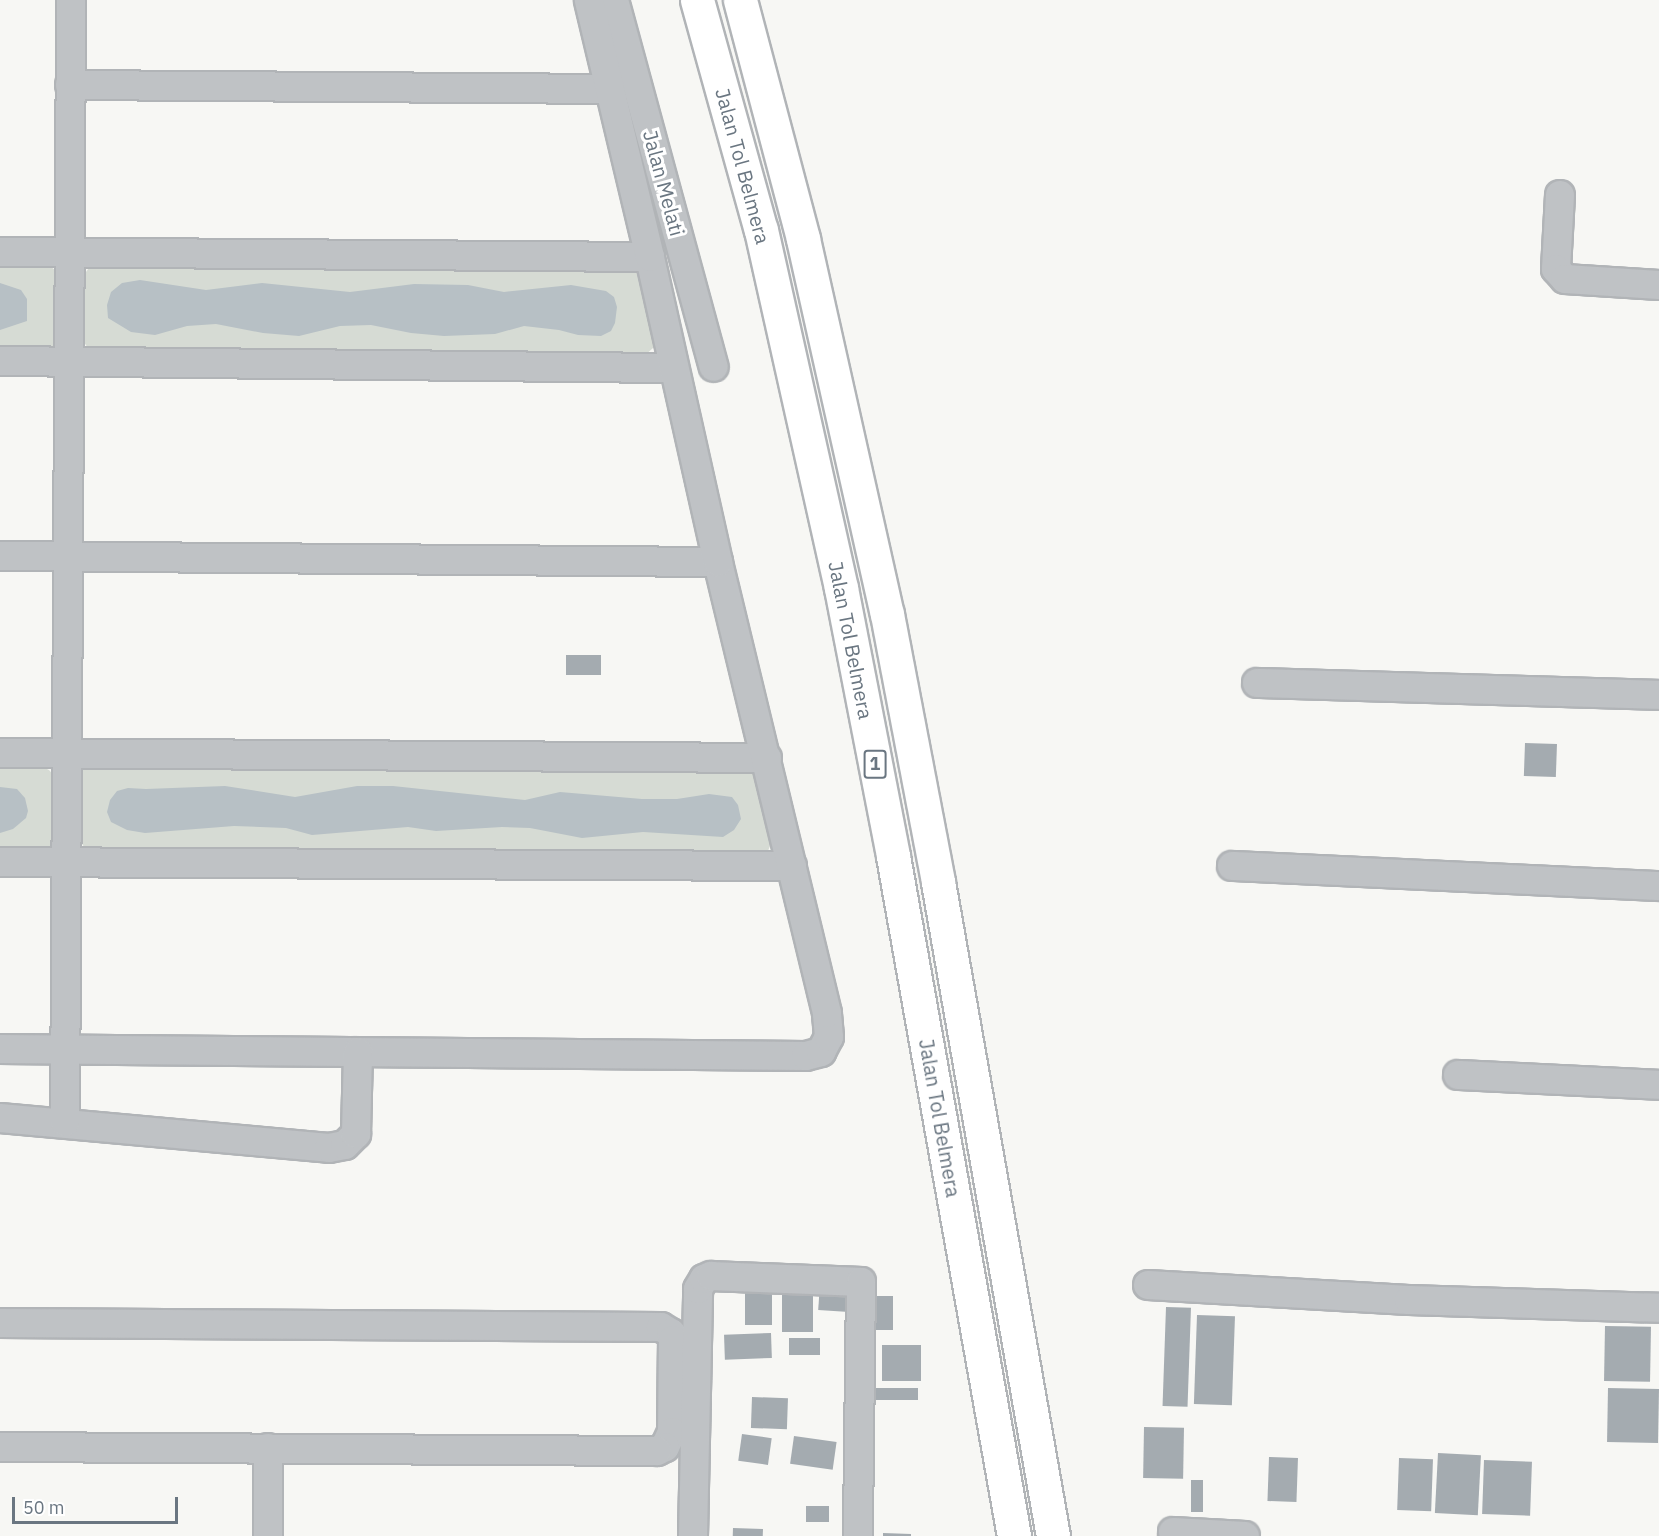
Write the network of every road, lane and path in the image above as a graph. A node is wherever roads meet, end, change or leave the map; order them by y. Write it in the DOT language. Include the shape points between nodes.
graph roads {
  1 [pos="71,0"];
  2 [pos="589,0"];
  3 [pos="614,0"];
  4 [pos="697,0"];
  5 [pos="740,0"];
  6 [pos="70,85"];
  7 [pos="610,89"];
  8 [pos="1560,195"];
  9 [pos="0,252"];
  10 [pos="70,252"];
  11 [pos="651,258"];
  12 [pos="1659,285"];
  13 [pos="0,361"];
  14 [pos="69,361"];
  15 [pos="714,367"];
  16 [pos="673,368"];
  17 [pos="0,556"];
  18 [pos="68,557"];
  19 [pos="718,562"];
  20 [pos="1257,683"];
  21 [pos="1659,695"];
  22 [pos="0,753"];
  23 [pos="67,753"];
  24 [pos="767,758"];
  25 [pos="0,862"];
  26 [pos="66,862"];
  27 [pos="792,866"];
  28 [pos="1232,866"];
  29 [pos="1659,886"];
  30 [pos="0,1049"];
  31 [pos="65,1050"];
  32 [pos="358,1052"];
  33 [pos="1458,1075"];
  34 [pos="1659,1085"];
  35 [pos="0,1118"];
  36 [pos="65,1122"];
  37 [pos="1148,1285"];
  38 [pos="1659,1308"];
  39 [pos="0,1323"];
  40 [pos="0,1447"];
  41 [pos="268,1448"];
  42 [pos="1173,1532"];
  43 [pos="268,1536"];
  44 [pos="693,1536"];
  45 [pos="858,1536"];
  46 [pos="1014,1536"];
  47 [pos="1053,1536"];
  48 [pos="1245,1536"];
  1 -- 6 [label="street"];
  2 -- 7 [label="street"];
  3 -- 15 [label="street, Jalan Melati"];
  4 -- 46 [label="highway, Jalan Tol Belmera / 1" via="761,230 841,588 893,856"];
  5 -- 47 [label="highway, Jalan Tol Belmera / 1" via="801,229 884,603"];
  6 -- 7 [label="street"];
  6 -- 10 [label="street"];
  7 -- 11 [label="street"];
  8 -- 12 [label="street" via="1556,269 1565,279"];
  9 -- 10 [label="street"];
  10 -- 11 [label="street"];
  10 -- 14 [label="street"];
  11 -- 16 [label="street"];
  13 -- 14 [label="street"];
  14 -- 16 [label="street"];
  14 -- 18 [label="street"];
  16 -- 19 [label="street"];
  17 -- 18 [label="street"];
  18 -- 19 [label="street"];
  18 -- 23 [label="street"];
  19 -- 24 [label="street"];
  20 -- 21 [label="street"];
  22 -- 23 [label="street"];
  23 -- 24 [label="street"];
  23 -- 26 [label="street"];
  24 -- 27 [label="street"];
  25 -- 26 [label="street"];
  26 -- 27 [label="street"];
  26 -- 31 [label="street"];
  27 -- 32 [label="street" via="827,1013 829,1036 821,1052 794,1056"];
  28 -- 29 [label="street"];
  30 -- 31 [label="street"];
  31 -- 32 [label="street"];
  31 -- 36 [label="street"];
  32 -- 36 [label="street" via="356,1134 345,1146 329,1148"];
  33 -- 34 [label="street"];
  35 -- 36 [label="street"];
  37 -- 38 [label="street" via="1409,1300"];
  39 -- 41 [label="street" via="661,1327 671,1333 673,1340 672,1432 665,1447 657,1451"];
  40 -- 41 [label="street"];
  41 -- 43 [label="street"];
  42 -- 48 [label="street"];
  44 -- 45 [label="street" via="698,1289 704,1279 715,1276 861,1282"];
}
